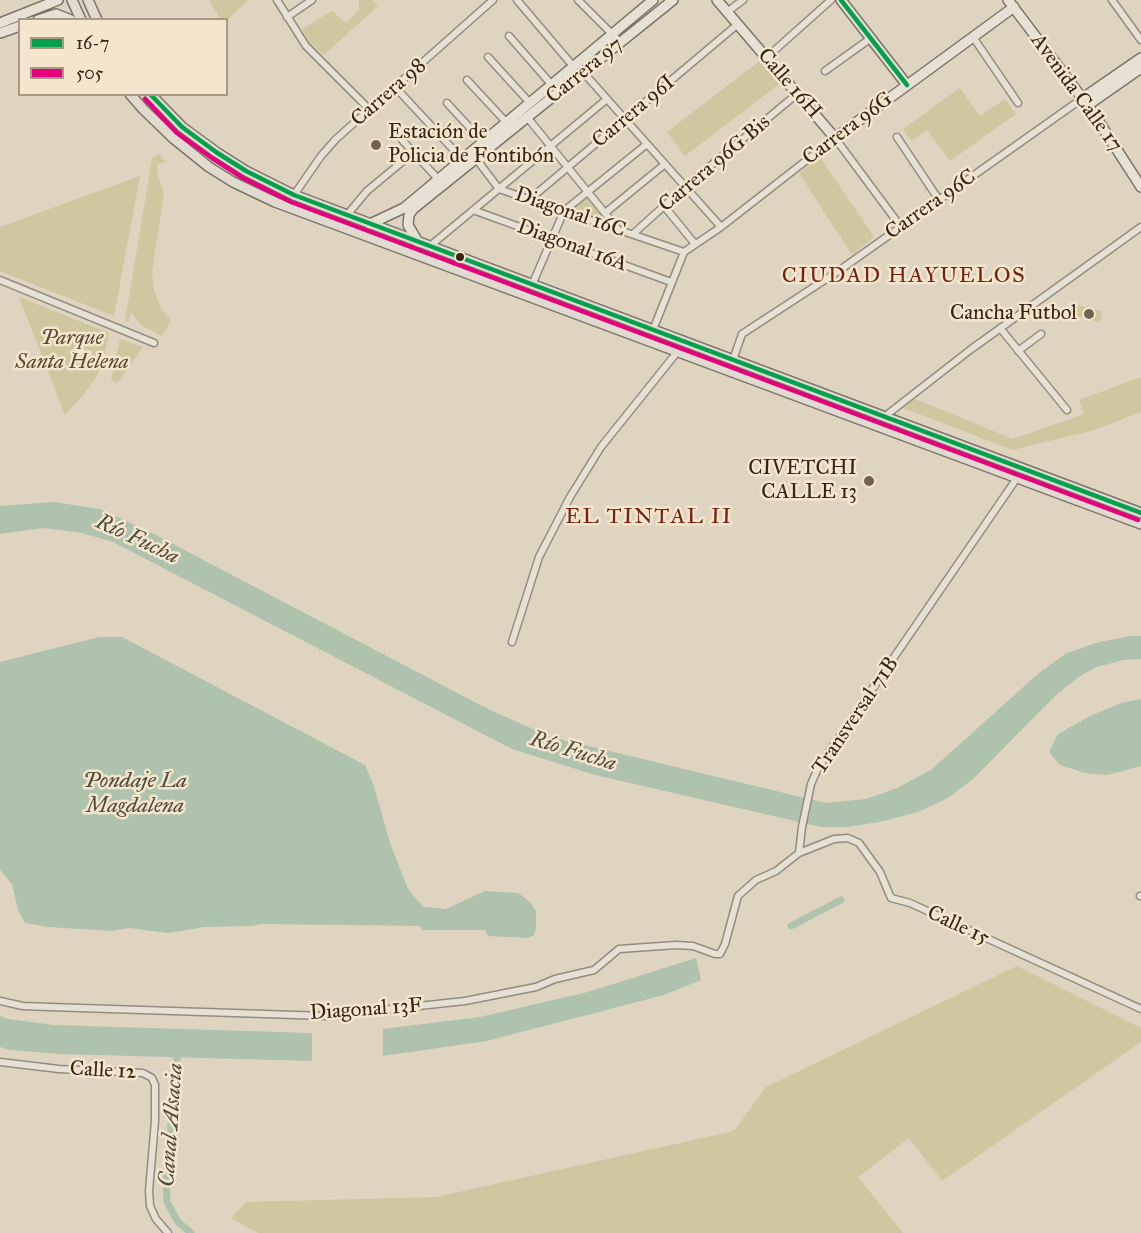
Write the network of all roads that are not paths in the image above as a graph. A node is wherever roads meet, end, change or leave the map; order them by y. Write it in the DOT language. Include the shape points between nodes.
graph roads {
  1 [pos="58,0"];
  2 [pos="72,0"];
  3 [pos="87,0"];
  4 [pos="277,0"];
  5 [pos="312,0"];
  6 [pos="494,0"];
  7 [pos="517,0"];
  8 [pos="578,0"];
  9 [pos="652,0"];
  10 [pos="673,0"];
  11 [pos="717,0"];
  12 [pos="743,0"];
  13 [pos="831,0"];
  14 [pos="841,0"];
  15 [pos="1112,0"];
  16 [pos="1011,4"];
  17 [pos="727,12"];
  18 [pos="287,17"];
  19 [pos="44,18"];
  20 [pos="66,18"];
  21 [pos="80,18"];
  22 [pos="96,18"];
  23 [pos="0,23"];
  24 [pos="738,24"];
  25 [pos="18,27"];
  26 [pos="0,33"];
  27 [pos="612,34"];
  28 [pos="509,36"];
  29 [pos="973,37"];
  30 [pos="871,38"];
  31 [pos="1141,40"];
  32 [pos="620,42"];
  33 [pos="488,57"];
  34 [pos="766,58"];
  35 [pos="1141,58"];
  36 [pos="573,66"];
  37 [pos="1141,68"];
  38 [pos="825,71"];
  39 [pos="583,72"];
  40 [pos="467,80"];
  41 [pos="551,84"];
  42 [pos="908,85"];
  43 [pos="396,88"];
  44 [pos="798,94"];
  45 [pos="132,96"];
  46 [pos="152,96"];
  47 [pos="607,99"];
  48 [pos="1086,102"];
  49 [pos="530,103"];
  50 [pos="1018,103"];
  51 [pos="447,104"];
  52 [pos="370,110"];
  53 [pos="527,117"];
  54 [pos="625,119"];
  55 [pos="506,122"];
  56 [pos="897,137"];
  57 [pos="835,138"];
  58 [pos="402,140"];
  59 [pos="483,142"];
  60 [pos="647,144"];
  61 [pos="551,146"];
  62 [pos="414,152"];
  63 [pos="473,155"];
  64 [pos="462,159"];
  65 [pos="665,164"];
  66 [pos="568,168"];
  67 [pos="438,179"];
  68 [pos="685,187"];
  69 [pos="1141,187"];
  70 [pos="499,189"];
  71 [pos="588,192"];
  72 [pos="294,195"];
  73 [pos="530,199"];
  74 [pos="939,200"];
  75 [pos="664,206"];
  76 [pos="473,210"];
  77 [pos="564,211"];
  78 [pos="605,213"];
  79 [pos="347,215"];
  80 [pos="370,224"];
  81 [pos="1141,226"];
  82 [pos="721,227"];
  83 [pos="901,227"];
  84 [pos="618,229"];
  85 [pos="633,234"];
  86 [pos="552,239"];
  87 [pos="418,242"];
  88 [pos="695,244"];
  89 [pos="430,247"];
  90 [pos="684,252"];
  91 [pos="0,280"];
  92 [pos="671,282"];
  93 [pos="532,285"];
  94 [pos="1000,328"];
  95 [pos="653,330"];
  96 [pos="1041,334"];
  97 [pos="154,343"];
  98 [pos="678,351"];
  99 [pos="1018,351"];
  100 [pos="733,360"];
  101 [pos="1067,410"];
  102 [pos="884,417"];
  103 [pos="1017,478"];
  104 [pos="1141,513"];
  105 [pos="1141,524"];
  106 [pos="512,642"];
  107 [pos="799,853"];
  108 [pos="0,1001"];
  109 [pos="1141,1009"];
  110 [pos="0,1062"];
  111 [pos="168,1233"];
  1 -- 23 [label="street"];
  2 -- 21 [label="main road"];
  3 -- 22 [label="main road"];
  4 -- 18 [label="street"];
  5 -- 18 [label="street"];
  6 -- 43 [label="street, Carrera 98"];
  7 -- 36 [label="street"];
  8 -- 27 [label="street"];
  9 -- 27 [label="street, Carrera 97"];
  10 -- 32 [label="street, Carrera 97"];
  11 -- 17 [label="street, Calle 16H"];
  12 -- 17 [label="street"];
  13 -- 34 [label="street"];
  14 -- 30 [label="street"];
  15 -- 31 [label="street"];
  16 -- 29 [label="street, Carrera 96G"];
  16 -- 48 [label="street, Avenida Calle 17"];
  17 -- 24 [label="street, Calle 16H"];
  18 -- 52 [label="street" via="306,46"];
  19 -- 20 [label="street" via="56,14"];
  24 -- 34 [label="street, Calle 16H"];
  24 -- 54 [label="street, Carrera 96I"];
  25 -- 26 [label="street"];
  27 -- 32 [label="street"];
  27 -- 36 [label="street, Carrera 97"];
  28 -- 41 [label="street"];
  29 -- 42 [label="street, Carrera 96G"];
  29 -- 50 [label="street"];
  30 -- 38 [label="street"];
  30 -- 42 [label="street"];
  32 -- 39 [label="street, Carrera 97"];
  33 -- 49 [label="street"];
  34 -- 44 [label="street, Calle 16H"];
  35 -- 48 [label="street, Carrera 96C"];
  36 -- 41 [label="street, Carrera 97"];
  37 -- 48 [label="street, Carrera 96C"];
  39 -- 47 [label="street"];
  39 -- 53 [label="street, Carrera 97"];
  40 -- 55 [label="street"];
  41 -- 49 [label="street, Carrera 97"];
  42 -- 57 [label="street, Carrera 96G"];
  43 -- 52 [label="street, Carrera 98"];
  43 -- 64 [label="street"];
  44 -- 57 [label="street, Calle 16H"];
  44 -- 68 [label="street, Carrera 96G Bis"];
  45 -- 98 [label="main road" via="191,153 258,194"];
  46 -- 72 [label="main road" via="182,127 216,152"];
  47 -- 54 [label="street"];
  47 -- 61 [label="street"];
  48 -- 69 [label="street, Avenida Calle 17"];
  48 -- 74 [label="street, Carrera 96C"];
  49 -- 55 [label="street, Carrera 97"];
  51 -- 59 [label="street"];
  52 -- 72 [label="street, Carrera 98" via="336,139"];
  53 -- 61 [label="street"];
  53 -- 63 [label="street, Carrera 97"];
  54 -- 60 [label="street"];
  54 -- 66 [label="street, Carrera 96I"];
  55 -- 59 [label="street, Carrera 97"];
  56 -- 74 [label="street"];
  57 -- 82 [label="street, Carrera 96G"];
  57 -- 83 [label="street, Calle 16H"];
  58 -- 62 [label="street"];
  59 -- 63 [label="street, Carrera 97"];
  60 -- 65 [label="street"];
  60 -- 71 [label="street"];
  61 -- 66 [label="street"];
  61 -- 70 [label="street"];
  62 -- 67 [label="street"];
  62 -- 79 [label="street" via="366,191"];
  63 -- 64 [label="street, Carrera 97"];
  63 -- 70 [label="street, Diagonal 16C"];
  63 -- 87 [label="street, Carrera 97" via="411,211 408,225"];
  64 -- 67 [label="street, Carrera 97"];
  65 -- 68 [label="street"];
  65 -- 78 [label="street"];
  66 -- 71 [label="street"];
  66 -- 73 [label="street, Carrera 96I"];
  67 -- 80 [label="street, Carrera 97" via="398,212"];
  68 -- 75 [label="street, Carrera 96G Bis"];
  68 -- 82 [label="street"];
  70 -- 73 [label="street, Diagonal 16C"];
  70 -- 76 [label="street"];
  71 -- 77 [label="street"];
  71 -- 78 [label="street"];
  72 -- 79 [label="main road"];
  73 -- 77 [label="street, Diagonal 16C"];
  74 -- 83 [label="street, Carrera 96C"];
  75 -- 85 [label="street, Carrera 96G Bis"];
  75 -- 88 [label="street"];
  76 -- 86 [label="street, Diagonal 16A"];
  76 -- 89 [label="street"];
  77 -- 84 [label="street, Diagonal 16C"];
  77 -- 86 [label="street"];
  78 -- 84 [label="street"];
  79 -- 80 [label="main road"];
  80 -- 87 [label="main road"];
  81 -- 94 [label="street"];
  82 -- 88 [label="street, Carrera 96G"];
  83 -- 100 [label="street, Carrera 96C" via="742,334"];
  84 -- 85 [label="street, Diagonal 16C"];
  85 -- 90 [label="street, Diagonal 16C"];
  86 -- 92 [label="street, Diagonal 16A"];
  86 -- 93 [label="street"];
  87 -- 89 [label="main road"];
  88 -- 90 [label="street, Carrera 96G"];
  89 -- 93 [label="main road"];
  90 -- 92 [label="street"];
  91 -- 97 [label="street"];
  92 -- 95 [label="street"];
  93 -- 95 [label="main road"];
  94 -- 99 [label="street"];
  94 -- 102 [label="street"];
  95 -- 100 [label="main road"];
  96 -- 99 [label="street"];
  98 -- 103 [label="main road"];
  98 -- 106 [label="street" via="600,447 570,497 539,557"];
  99 -- 101 [label="street"];
  100 -- 102 [label="main road"];
  102 -- 104 [label="main road"];
  103 -- 105 [label="main road"];
  103 -- 107 [label="street, Transversal 71B" via="818,768 811,784"];
  107 -- 108 [label="street, Diagonal 13F" via="738,896 720,954 676,945 619,949 594,970 536,987 465,1001 326,1016 23,1006"];
  107 -- 109 [label="street, Calle 15" via="834,838 859,843 880,872 891,898 910,903"];
  110 -- 111 [label="street, Calle 12" via="143,1073 152,1078 155,1121 150,1198 156,1219"];
}
